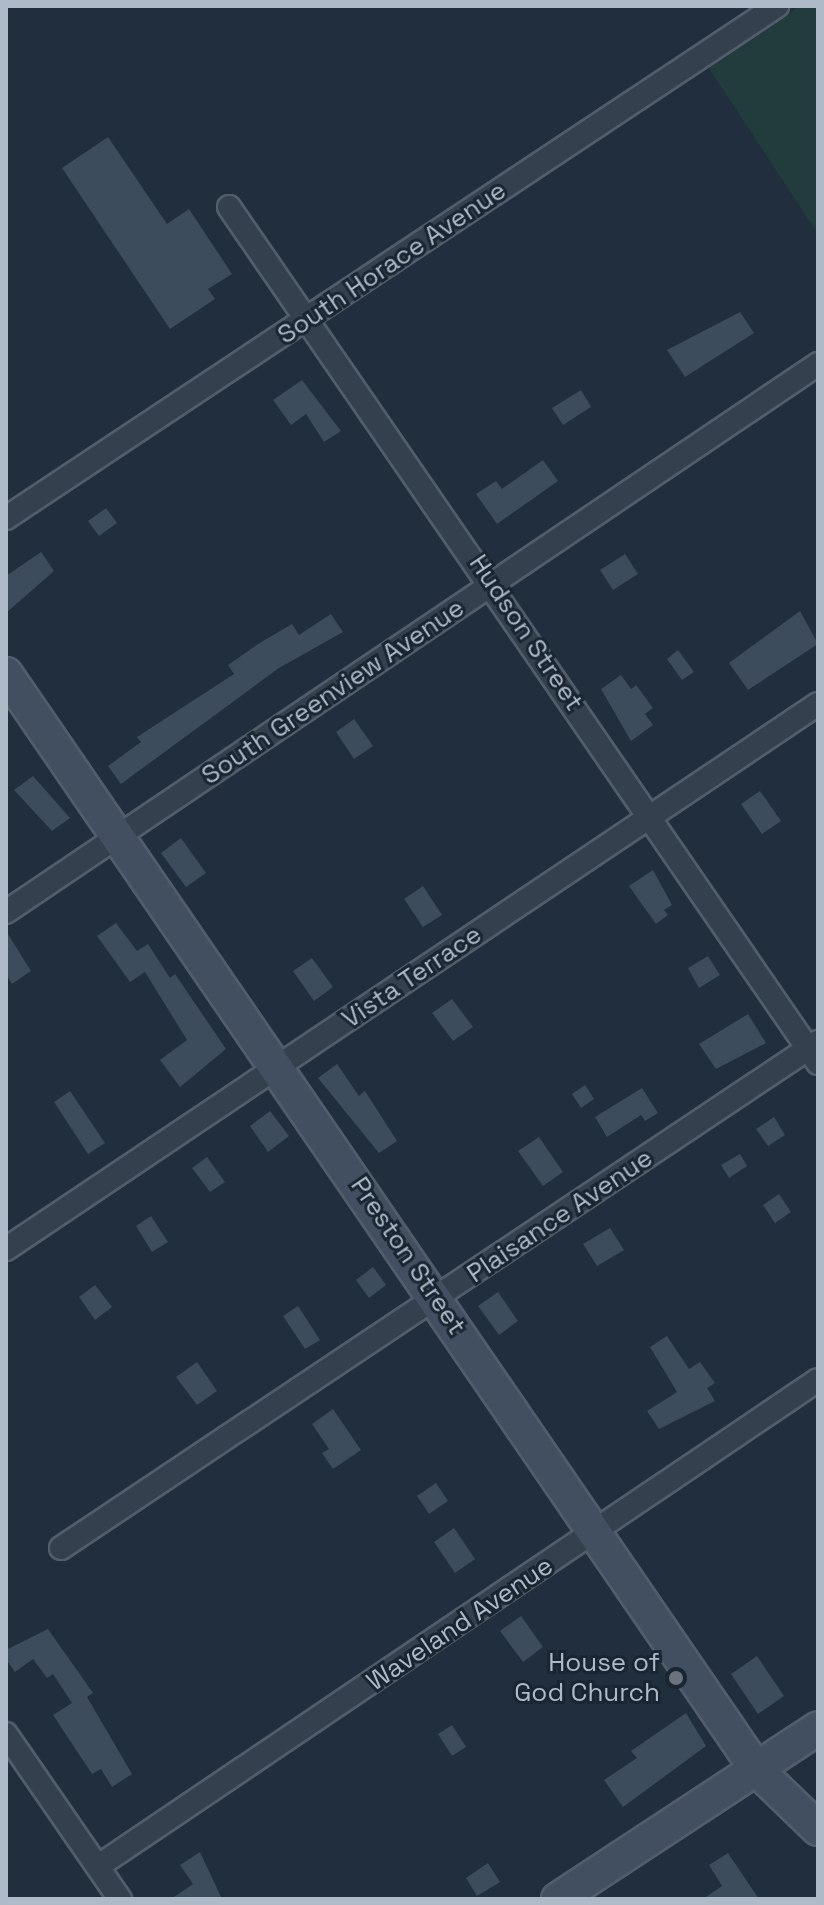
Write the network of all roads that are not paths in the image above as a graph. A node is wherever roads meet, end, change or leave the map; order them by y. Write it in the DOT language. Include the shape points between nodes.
graph roads {
  1 [pos="777,6"];
  2 [pos="229,207"];
  3 [pos="310,318"];
  4 [pos="818,364"];
  5 [pos="6,518"];
  6 [pos="493,584"];
  7 [pos="6,674"];
  8 [pos="818,704"];
  9 [pos="652,816"];
  10 [pos="118,837"];
  11 [pos="6,912"];
  12 [pos="815,1052"];
  13 [pos="279,1067"];
  14 [pos="6,1249"];
  15 [pos="437,1298"];
  16 [pos="818,1380"];
  17 [pos="595,1533"];
  18 [pos="61,1548"];
  19 [pos="818,1728"];
  20 [pos="6,1734"];
  21 [pos="757,1770"];
  22 [pos="818,1829"];
  23 [pos="100,1865"];
  24 [pos="120,1899"];
  25 [pos="558,1899"];
  1 -- 3 [label="street, South Horace Avenue"];
  2 -- 3 [label="street, Hudson Street"];
  3 -- 5 [label="street, South Horace Avenue"];
  3 -- 6 [label="street, Hudson Street"];
  4 -- 6 [label="street, South Greenview Avenue"];
  6 -- 9 [label="street, Hudson Street"];
  6 -- 10 [label="street, South Greenview Avenue"];
  7 -- 10 [label="street, Preston Street"];
  8 -- 9 [label="street, Vista Terrace"];
  9 -- 12 [label="street, Hudson Street"];
  9 -- 13 [label="street, Vista Terrace"];
  10 -- 11 [label="street, South Greenview Avenue"];
  10 -- 13 [label="street, Preston Street"];
  12 -- 15 [label="street, Plaisance Avenue"];
  13 -- 14 [label="street, Vista Terrace"];
  13 -- 15 [label="street, Preston Street"];
  15 -- 17 [label="street, Preston Street"];
  15 -- 18 [label="street, Plaisance Avenue"];
  16 -- 17 [label="street, Waveland Avenue"];
  17 -- 21 [label="street, Preston Street"];
  17 -- 23 [label="street, Waveland Avenue"];
  19 -- 21 [label="street"];
  20 -- 23 [label="street"];
  21 -- 22 [label="street, Preston Street"];
  21 -- 25 [label="street"];
  23 -- 24 [label="street"];
}
